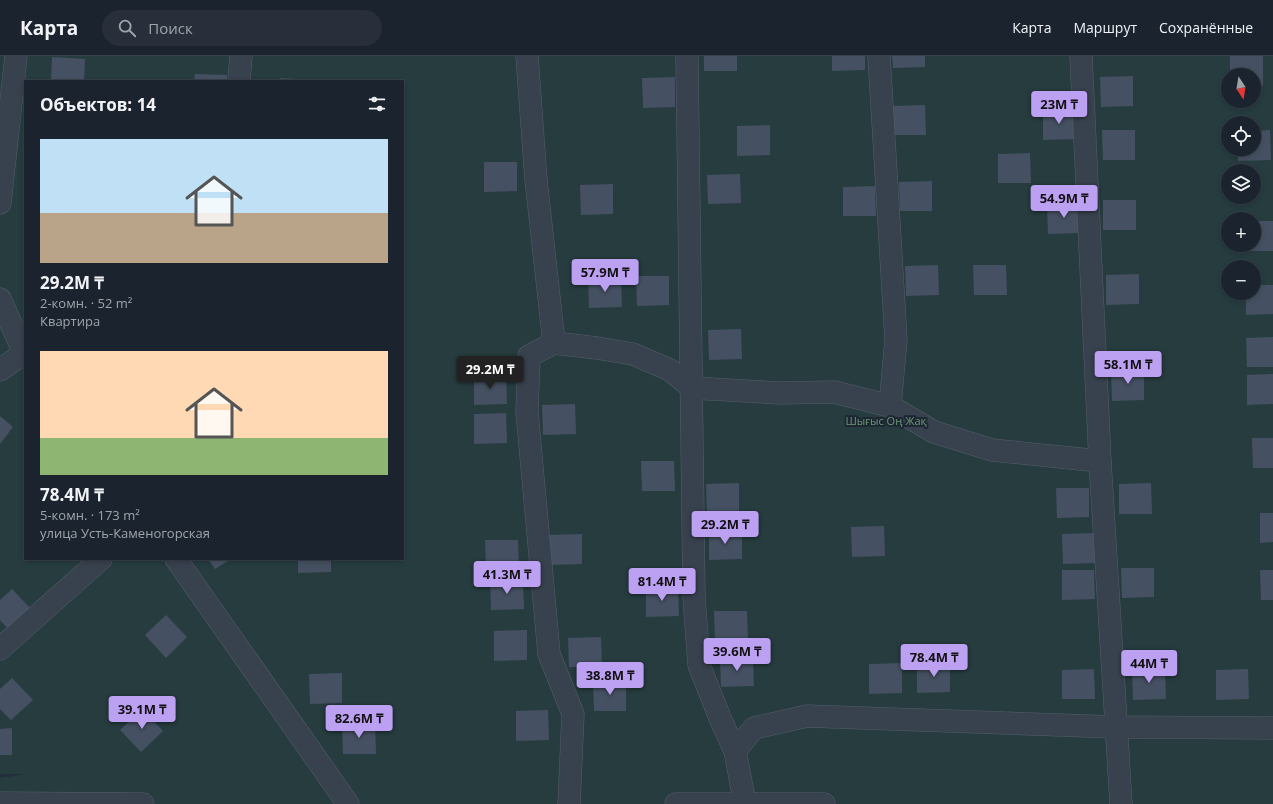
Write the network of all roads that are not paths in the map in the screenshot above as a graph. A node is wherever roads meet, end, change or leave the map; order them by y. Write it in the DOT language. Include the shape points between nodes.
graph roads {
  1 [pos="16,56"];
  2 [pos="240,56"];
  3 [pos="527,56"];
  4 [pos="687,56"];
  5 [pos="879,56"];
  6 [pos="1081,56"];
  7 [pos="239,80"];
  8 [pos="0,203"];
  9 [pos="0,299"];
  10 [pos="554,343"];
  11 [pos="24,354"];
  12 [pos="0,370"];
  13 [pos="692,388"];
  14 [pos="890,406"];
  15 [pos="1100,461"];
  16 [pos="100,560"];
  17 [pos="177,560"];
  18 [pos="0,649"];
  19 [pos="1116,727"];
  20 [pos="1273,728"];
  21 [pos="735,752"];
  22 [pos="0,803"];
  23 [pos="143,804"];
  24 [pos="348,804"];
  25 [pos="569,804"];
  26 [pos="676,804"];
  27 [pos="745,804"];
  28 [pos="824,804"];
  29 [pos="1121,804"];
  1 -- 8 [label="street"];
  2 -- 7 [label="street"];
  3 -- 10 [label="street" via="536,180"];
  4 -- 13 [label="street"];
  5 -- 14 [label="street" via="896,340"];
  6 -- 15 [label="street"];
  9 -- 11 [label="street"];
  10 -- 13 [label="street" via="633,354 670,370"];
  10 -- 25 [label="street" via="529,356 527,412 549,654 573,714"];
  11 -- 12 [label="street"];
  13 -- 14 [label="street" via="780,393 834,392"];
  13 -- 21 [label="street" via="694,596 699,665"];
  14 -- 15 [label="street" via="934,432 992,450"];
  15 -- 19 [label="street"];
  16 -- 18 [label="street"];
  17 -- 24 [label="street"];
  19 -- 20 [label="street"];
  19 -- 21 [label="street" via="807,716 754,728"];
  19 -- 29 [label="street"];
  21 -- 27 [label="street"];
  22 -- 23 [label="street"];
  26 -- 27 [label="street"];
  27 -- 28 [label="street"];
}
